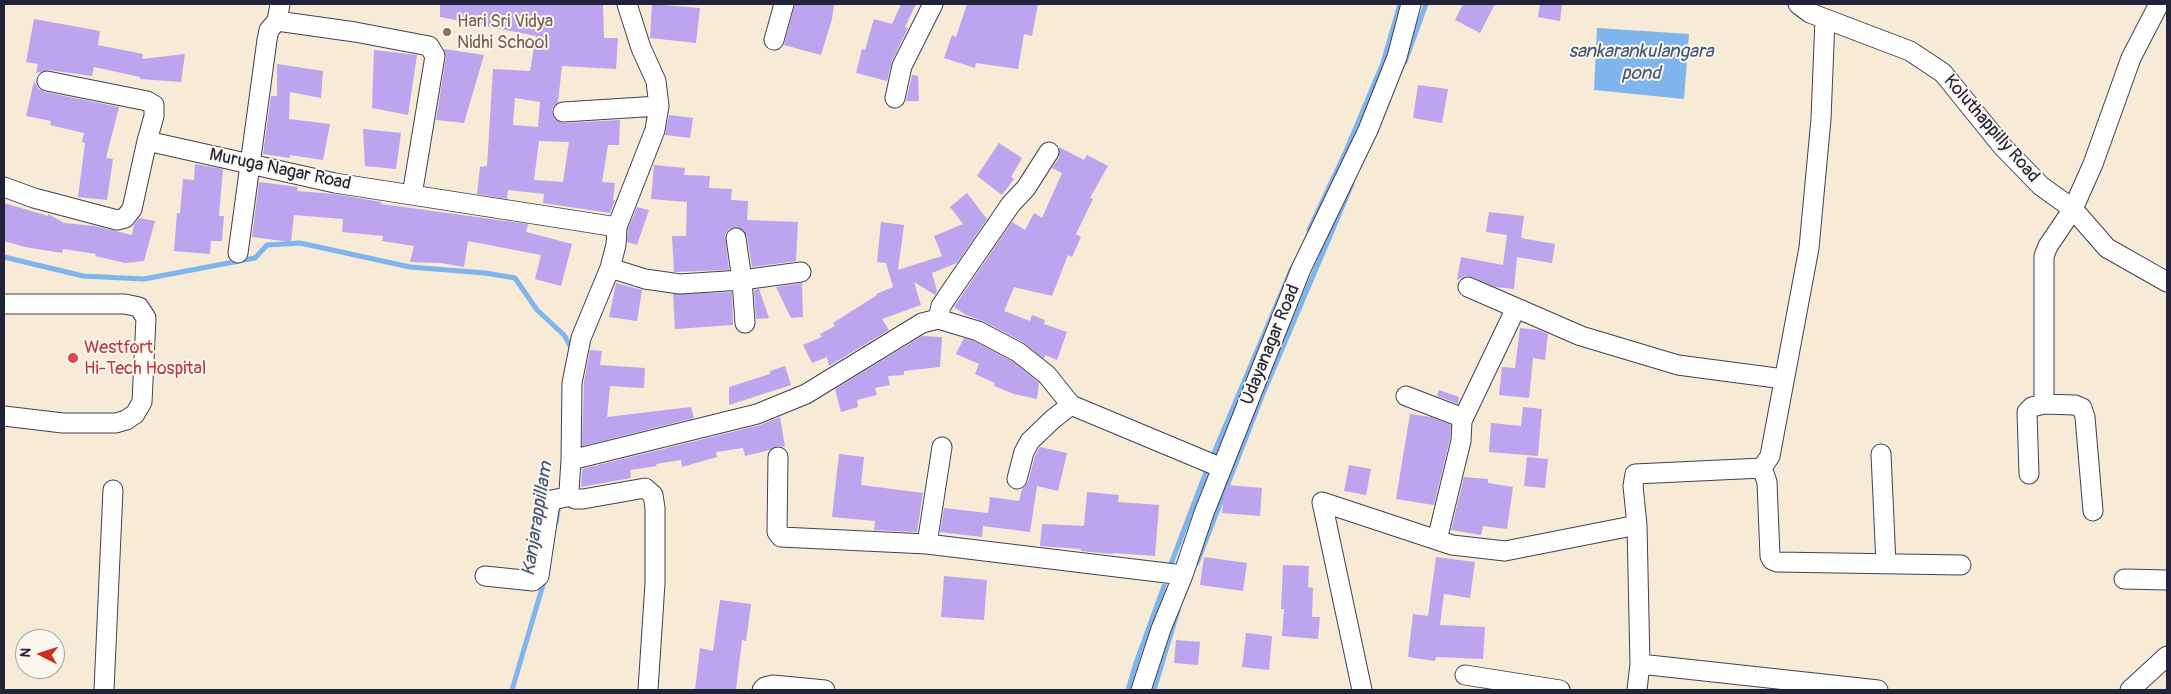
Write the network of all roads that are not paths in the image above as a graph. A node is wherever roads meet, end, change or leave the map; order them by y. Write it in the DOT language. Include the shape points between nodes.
graph roads {
  1 [pos="627,4"];
  2 [pos="784,4"];
  3 [pos="933,4"];
  4 [pos="1411,4"];
  5 [pos="1798,4"];
  6 [pos="2159,4"];
  7 [pos="278,12"];
  8 [pos="1825,19"];
  9 [pos="774,40"];
  10 [pos="47,81"];
  11 [pos="895,98"];
  12 [pos="659,106"];
  13 [pos="563,112"];
  14 [pos="147,141"];
  15 [pos="1049,152"];
  16 [pos="249,164"];
  17 [pos="4,188"];
  18 [pos="412,195"];
  19 [pos="2073,209"];
  20 [pos="617,227"];
  21 [pos="736,238"];
  22 [pos="238,253"];
  23 [pos="610,268"];
  24 [pos="801,272"];
  25 [pos="742,280"];
  26 [pos="2167,282"];
  27 [pos="1468,287"];
  28 [pos="4,304"];
  29 [pos="1516,308"];
  30 [pos="938,319"];
  31 [pos="745,323"];
  32 [pos="1784,379"];
  33 [pos="1406,396"];
  34 [pos="2044,404"];
  35 [pos="1072,405"];
  36 [pos="4,416"];
  37 [pos="1462,421"];
  38 [pos="942,446"];
  39 [pos="1881,454"];
  40 [pos="778,457"];
  41 [pos="571,460"];
  42 [pos="1222,468"];
  43 [pos="1762,468"];
  44 [pos="2029,474"];
  45 [pos="1017,479"];
  46 [pos="113,490"];
  47 [pos="562,498"];
  48 [pos="2094,512"];
  49 [pos="1637,525"];
  50 [pos="1438,540"];
  51 [pos="927,544"];
  52 [pos="1886,564"];
  53 [pos="1961,565"];
  54 [pos="1183,575"];
  55 [pos="485,576"];
  56 [pos="2124,579"];
  57 [pos="2167,580"];
  58 [pos="2167,656"];
  59 [pos="1640,664"];
  60 [pos="1465,674"];
  61 [pos="104,690"];
  62 [pos="648,690"];
  63 [pos="762,690"];
  64 [pos="825,690"];
  65 [pos="1141,690"];
  66 [pos="1362,690"];
  67 [pos="1560,690"];
  68 [pos="1637,690"];
  69 [pos="1878,690"];
  70 [pos="2130,690"];
  1 -- 12 [label="street" via="656,81"];
  2 -- 9 [label="street"];
  3 -- 11 [label="street" via="902,66"];
  4 -- 42 [label="street, Udayanagar Road" via="1397,57 1368,130 1301,269"];
  5 -- 8 [label="street, Koluthappilly Road"];
  6 -- 19 [label="street" via="2131,58 2093,164"];
  7 -- 16 [label="street" via="266,40"];
  7 -- 18 [label="street" via="355,32 429,46 434,56"];
  8 -- 19 [label="street, Koluthappilly Road" via="1910,51 1943,73 2002,146 2041,186"];
  8 -- 32 [label="street" via="1821,119 1809,248"];
  10 -- 14 [label="street" via="147,101 154,106 154,116"];
  12 -- 13 [label="street"];
  12 -- 20 [label="street" via="655,130"];
  14 -- 16 [label="street, Muruga Nagar Road"];
  14 -- 17 [label="street" via="132,209 125,218 117,220"];
  15 -- 30 [label="street" via="959,278 941,306"];
  16 -- 18 [label="street, Muruga Nagar Road" via="335,183"];
  16 -- 22 [label="street"];
  18 -- 20 [label="street, Muruga Nagar Road"];
  19 -- 26 [label="street, Koluthappilly Road" via="2106,248"];
  19 -- 34 [label="street" via="2044,256"];
  20 -- 23 [label="street"];
  21 -- 25 [label="street"];
  23 -- 25 [label="street" via="663,283"];
  23 -- 41 [label="street" via="581,338 572,383"];
  24 -- 25 [label="street"];
  25 -- 31 [label="street"];
  27 -- 29 [label="street"];
  28 -- 36 [label="street" via="125,304 139,307 146,318 142,402 135,414 116,423"];
  29 -- 32 [label="street" via="1582,336 1678,365"];
  29 -- 37 [label="street"];
  30 -- 35 [label="street" via="978,332 1018,352 1047,375"];
  30 -- 41 [label="street" via="922,323 806,394 757,414"];
  32 -- 43 [label="street" via="1770,456"];
  33 -- 37 [label="street" via="1458,416"];
  34 -- 44 [label="street" via="2027,412"];
  34 -- 48 [label="street" via="2082,408"];
  35 -- 42 [label="street"];
  35 -- 45 [label="street" via="1030,441"];
  37 -- 50 [label="street" via="1461,441"];
  38 -- 51 [label="street"];
  39 -- 52 [label="street"];
  40 -- 51 [label="street" via="777,532 781,538"];
  41 -- 47 [label="street" via="569,490"];
  42 -- 54 [label="street, Udayanagar Road"];
  43 -- 49 [label="street" via="1635,474"];
  43 -- 52 [label="street" via="1767,482 1772,560"];
  46 -- 61 [label="street"];
  47 -- 55 [label="street" via="549,509 540,576 533,581"];
  47 -- 62 [label="street" via="583,499 645,488 653,495 655,583"];
  49 -- 50 [label="street" via="1505,551 1452,545"];
  49 -- 59 [label="street"];
  50 -- 66 [label="street" via="1322,502"];
  51 -- 54 [label="street"];
  52 -- 53 [label="street"];
  54 -- 65 [label="street, Udayanagar Road"];
  56 -- 57 [label="street"];
  58 -- 70 [label="street"];
  59 -- 68 [label="street"];
  59 -- 69 [label="street"];
  60 -- 67 [label="street"];
  63 -- 64 [label="street" via="773,685"];
}
